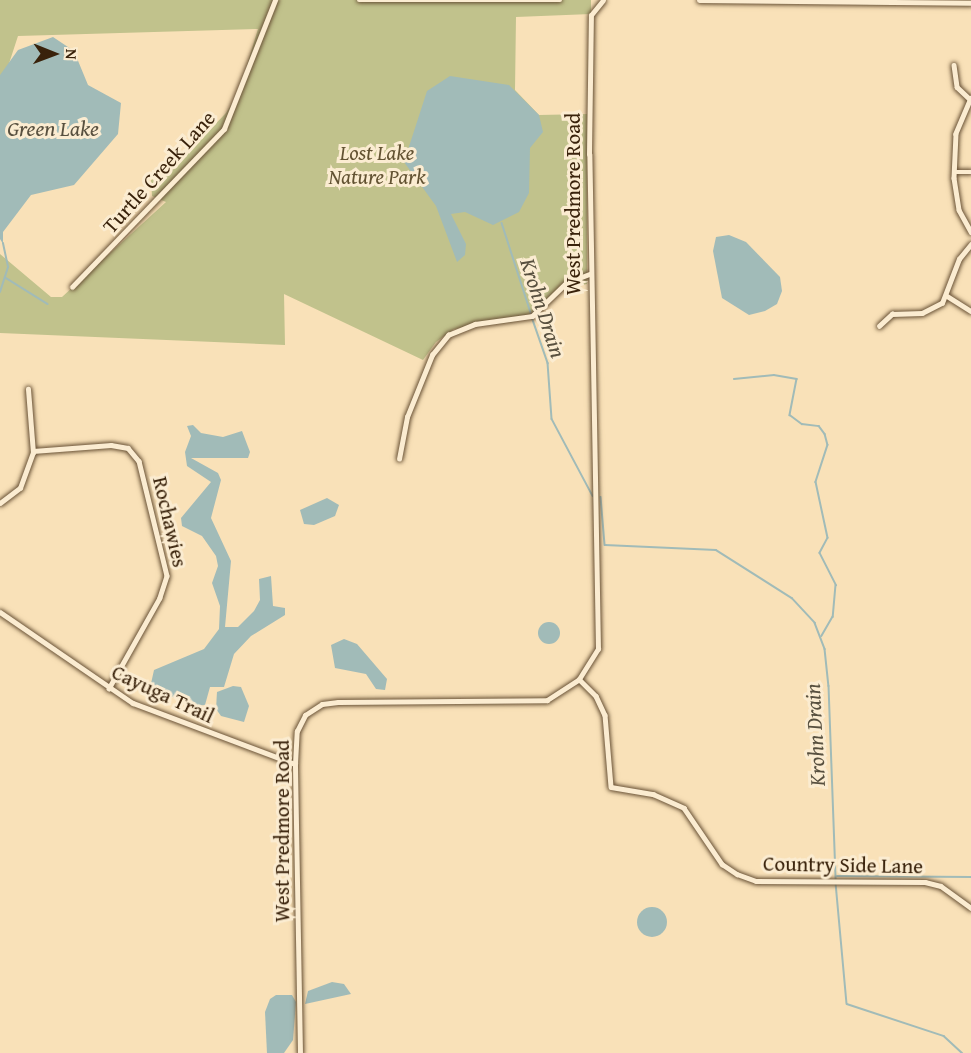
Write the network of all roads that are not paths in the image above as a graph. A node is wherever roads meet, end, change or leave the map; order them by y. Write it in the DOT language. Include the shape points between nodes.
graph roads {
  1 [pos="275,0"];
  2 [pos="359,0"];
  3 [pos="560,0"];
  4 [pos="603,0"];
  5 [pos="699,0"];
  6 [pos="823,1"];
  7 [pos="971,3"];
  8 [pos="954,65"];
  9 [pos="971,98"];
  10 [pos="954,172"];
  11 [pos="971,172"];
  12 [pos="971,232"];
  13 [pos="971,244"];
  14 [pos="590,274"];
  15 [pos="72,287"];
  16 [pos="947,296"];
  17 [pos="971,311"];
  18 [pos="879,326"];
  19 [pos="28,389"];
  20 [pos="33,452"];
  21 [pos="399,459"];
  22 [pos="0,503"];
  23 [pos="0,612"];
  24 [pos="579,680"];
  25 [pos="109,689"];
  26 [pos="295,764"];
  27 [pos="971,908"];
  28 [pos="300,1053"];
  1 -- 15 [label="street, Turtle Creek Lane" via="224,129"];
  2 -- 3 [label="street"];
  4 -- 14 [label="street, West Predmore Road" via="591,15"];
  5 -- 6 [label="street"];
  6 -- 7 [label="street"];
  8 -- 9 [label="street" via="957,87"];
  9 -- 10 [label="street" via="956,134"];
  10 -- 11 [label="street"];
  10 -- 12 [label="street" via="959,210"];
  13 -- 16 [label="street" via="959,259"];
  14 -- 21 [label="street" via="566,283 532,315 475,324 448,335 432,355 407,417"];
  14 -- 24 [label="street, West Predmore Road" via="601,633 591,663"];
  16 -- 17 [label="street"];
  16 -- 18 [label="street" via="929,311 892,314"];
  19 -- 20 [label="street"];
  20 -- 22 [label="street" via="20,488"];
  20 -- 25 [label="street, Rochawies" via="111,445 128,448 139,461 167,576 160,598"];
  23 -- 25 [label="street, Cayuga Trail"];
  24 -- 26 [label="street, West Predmore Road" via="547,700 523,703 322,704 299,725"];
  24 -- 27 [label="street, Country Side Lane" via="596,696 605,715 611,787 653,794 684,808 728,869 756,881 933,883"];
  25 -- 26 [label="street, Cayuga Trail" via="179,723"];
  26 -- 28 [label="street, West Predmore Road"];
}
